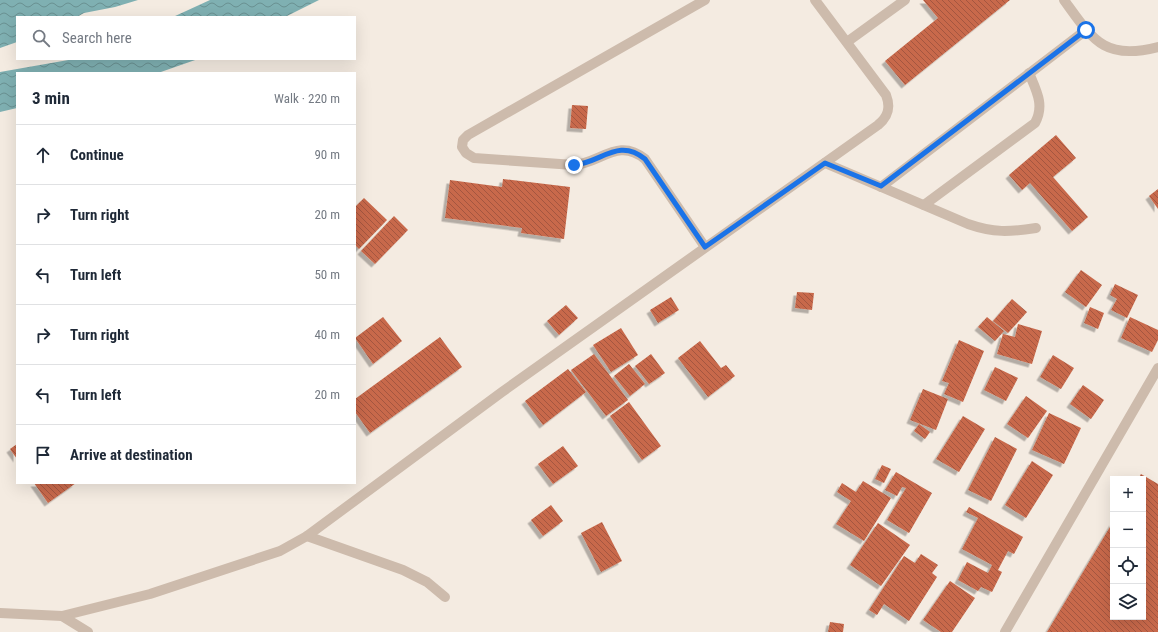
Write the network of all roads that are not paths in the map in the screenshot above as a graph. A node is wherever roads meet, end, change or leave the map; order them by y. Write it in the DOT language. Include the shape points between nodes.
graph roads {
  1 [pos="705,0"];
  2 [pos="815,0"];
  3 [pos="905,0"];
  4 [pos="1064,0"];
  5 [pos="1086,30"];
  6 [pos="846,42"];
  7 [pos="1158,47"];
  8 [pos="1029,73"];
  9 [pos="825,163"];
  10 [pos="881,186"];
  11 [pos="924,205"];
  12 [pos="1036,228"];
  13 [pos="705,247"];
  14 [pos="1158,368"];
  15 [pos="307,536"];
  16 [pos="445,597"];
  17 [pos="0,613"];
  18 [pos="62,616"];
  19 [pos="88,632"];
  20 [pos="1005,632"];
  1 -- 13 [label="street" via="468,135 463,140 462,147 466,154 474,158 574,165 614,151 630,150 645,159"];
  2 -- 6 [label="street"];
  3 -- 6 [label="street"];
  4 -- 5 [label="street"];
  5 -- 7 [label="street" via="1097,42 1119,51 1142,51"];
  5 -- 8 [label="street"];
  6 -- 9 [label="street" via="886,95 889,109 883,121"];
  8 -- 10 [label="street"];
  8 -- 11 [label="street" via="1040,102 1039,117 1035,123"];
  9 -- 10 [label="street"];
  9 -- 13 [label="street"];
  10 -- 11 [label="street"];
  11 -- 12 [label="street" via="984,230 1011,232"];
  13 -- 15 [label="street"];
  14 -- 20 [label="street"];
  15 -- 16 [label="street" via="403,570 427,582"];
  15 -- 18 [label="street" via="280,551 150,594"];
  17 -- 18 [label="street"];
  18 -- 19 [label="street"];
}
